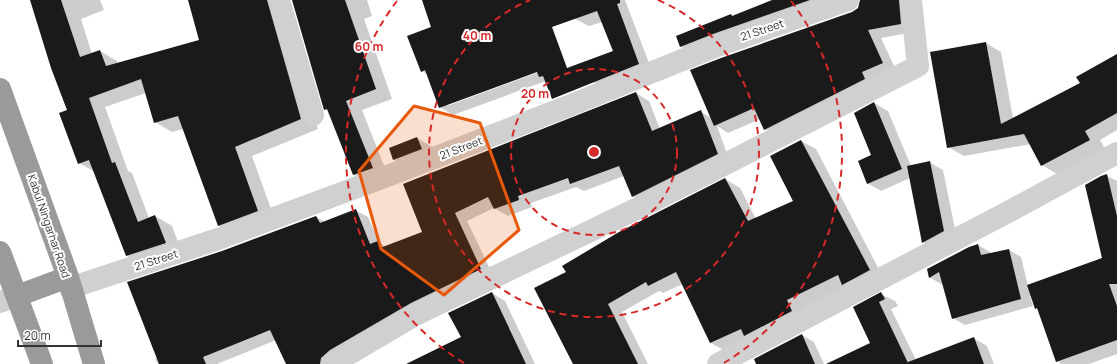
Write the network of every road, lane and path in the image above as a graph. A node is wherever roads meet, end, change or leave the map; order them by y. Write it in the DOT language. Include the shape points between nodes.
graph roads {
  1 [pos="279,0"];
  2 [pos="848,0"];
  3 [pos="911,0"];
  4 [pos="0,89"];
  5 [pos="313,115"];
  6 [pos="1117,153"];
  7 [pos="0,252"];
  8 [pos="69,282"];
  9 [pos="8,299"];
  10 [pos="42,364"];
  11 [pos="94,364"];
  12 [pos="332,364"];
  13 [pos="718,364"];
  1 -- 5 [label="street"];
  2 -- 8 [label="street, 21 Street" via="717,46 390,176 218,239"];
  3 -- 12 [label="street" via="918,66 655,200 417,314"];
  4 -- 8 [label="highway, Kabul Ningarhar Road"];
  6 -- 13 [label="street"];
  7 -- 9 [label="highway"];
  8 -- 9 [label="highway"];
  8 -- 11 [label="highway, Kabul Ningarhar Road"];
  9 -- 10 [label="highway"];
}
